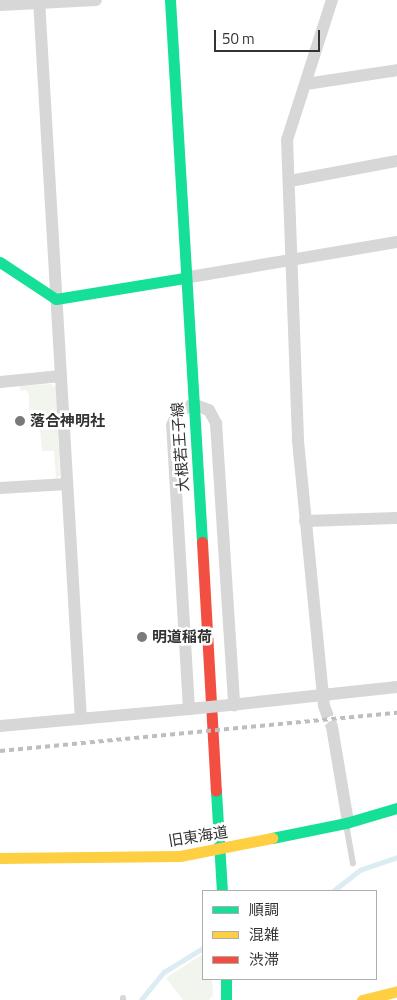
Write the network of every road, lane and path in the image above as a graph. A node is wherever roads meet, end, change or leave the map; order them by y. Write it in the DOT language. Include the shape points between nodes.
graph roads {
  1 [pos="96,0"];
  2 [pos="170,0"];
  3 [pos="332,0"];
  4 [pos="39,1"];
  5 [pos="0,5"];
  6 [pos="397,70"];
  7 [pos="306,84"];
  8 [pos="397,161"];
  9 [pos="290,181"];
  10 [pos="397,242"];
  11 [pos="292,259"];
  12 [pos="0,262"];
  13 [pos="184,278"];
  14 [pos="56,299"];
  15 [pos="61,376"];
  16 [pos="0,382"];
  17 [pos="193,404"];
  18 [pos="67,484"];
  19 [pos="0,488"];
  20 [pos="397,518"];
  21 [pos="305,521"];
  22 [pos="397,687"];
  23 [pos="323,702"];
  24 [pos="232,705"];
  25 [pos="189,709"];
  26 [pos="80,719"];
  27 [pos="0,726"];
  28 [pos="332,727"];
  29 [pos="397,808"];
  30 [pos="347,822"];
  31 [pos="221,849"];
  32 [pos="0,858"];
  33 [pos="353,863"];
  34 [pos="222,890"];
  35 [pos="226,980"];
  36 [pos="397,991"];
  37 [pos="226,1000"];
  38 [pos="362,1000"];
  1 -- 4 [label="street"];
  2 -- 13 [label="main road, 大根若王子線"];
  3 -- 7 [label="street"];
  4 -- 5 [label="street"];
  4 -- 14 [label="street"];
  6 -- 7 [label="street"];
  7 -- 9 [label="street" via="287,140"];
  8 -- 9 [label="street"];
  9 -- 11 [label="street"];
  10 -- 11 [label="street"];
  11 -- 13 [label="street"];
  11 -- 21 [label="street" via="298,439"];
  12 -- 14 [label="main road"];
  13 -- 14 [label="main road"];
  13 -- 17 [label="main road, 大根若王子線"];
  14 -- 15 [label="street"];
  15 -- 16 [label="street"];
  15 -- 18 [label="street"];
  17 -- 24 [label="street" via="209,410 216,423"];
  17 -- 25 [label="street" via="177,413 172,426"];
  17 -- 31 [label="main road, 大根若王子線"];
  18 -- 19 [label="street"];
  18 -- 26 [label="street"];
  20 -- 21 [label="street"];
  21 -- 23 [label="street"];
  22 -- 23 [label="street"];
  23 -- 24 [label="street"];
  24 -- 25 [label="street, bridge"];
  25 -- 26 [label="street"];
  26 -- 27 [label="street"];
  28 -- 30 [label="street"];
  29 -- 30 [label="main road, 旧東海道"];
  30 -- 31 [label="main road, 旧東海道"];
  30 -- 33 [label="lane"];
  31 -- 32 [label="main road, 旧東海道" via="180,856 137,858"];
  31 -- 34 [label="main road, 大根若王子線"];
  35 -- 37 [label="main road"];
  36 -- 38 [label="main road"];
}
